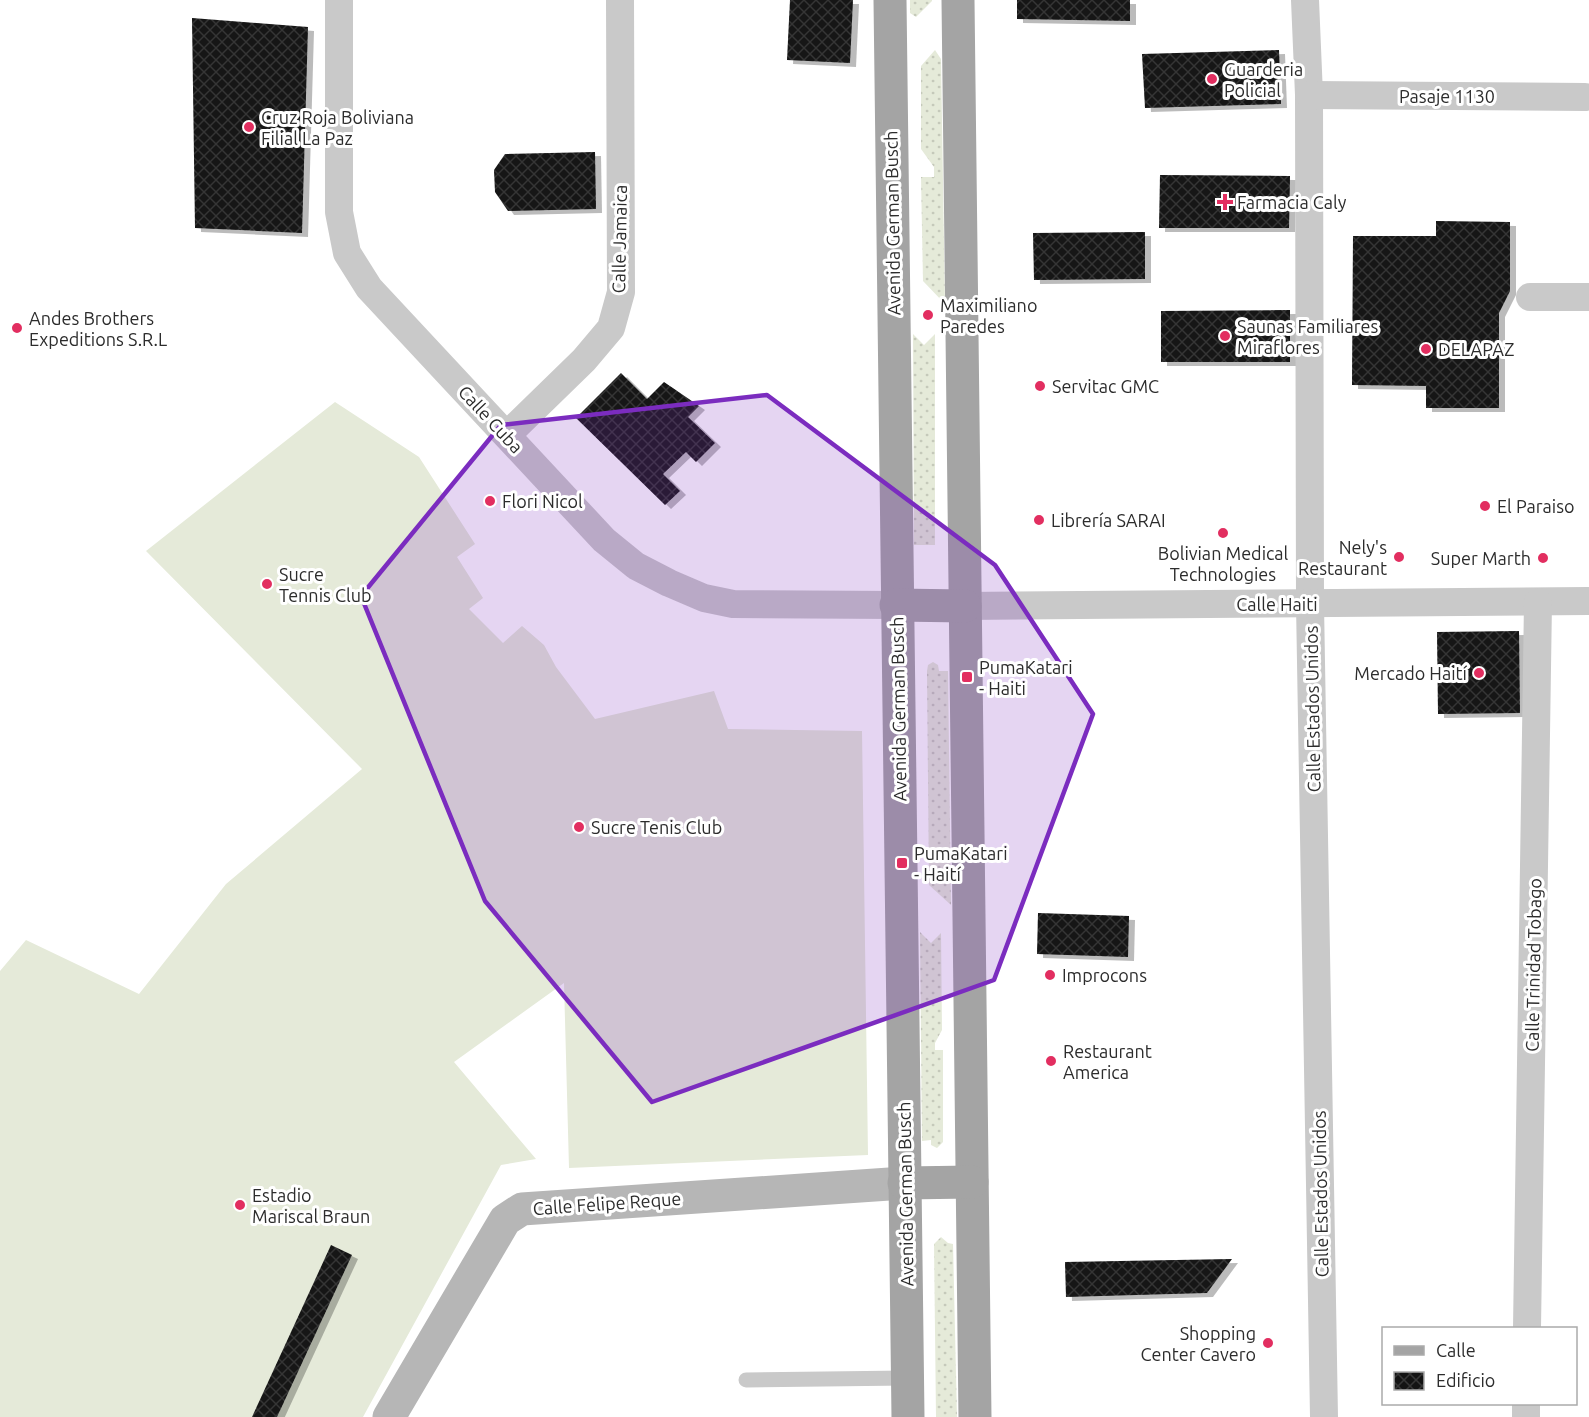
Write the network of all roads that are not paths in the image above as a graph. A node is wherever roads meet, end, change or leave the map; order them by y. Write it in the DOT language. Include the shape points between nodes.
graph roads {
  1 [pos="339,0"];
  2 [pos="620,0"];
  3 [pos="890,0"];
  4 [pos="958,0"];
  5 [pos="1305,0"];
  6 [pos="1309,95"];
  7 [pos="1585,97"];
  8 [pos="1530,297"];
  9 [pos="1589,297"];
  10 [pos="507,435"];
  11 [pos="1589,601"];
  12 [pos="1538,602"];
  13 [pos="1310,604"];
  14 [pos="896,605"];
  15 [pos="965,606"];
  16 [pos="972,1182"];
  17 [pos="904,1183"];
  18 [pos="1527,1327"];
  19 [pos="907,1378"];
  20 [pos="746,1380"];
  21 [pos="389,1417"];
  22 [pos="908,1417"];
  23 [pos="975,1417"];
  24 [pos="1324,1417"];
  1 -- 10 [label="street, Calle Cuba" via="339,212 347,253 369,288"];
  2 -- 10 [label="street, Calle Jamaica" via="621,292 611,328"];
  3 -- 14 [label="main road, Avenida German Busch"];
  4 -- 15 [label="main road"];
  5 -- 6 [label="street, Calle Estados Unidos"];
  6 -- 7 [label="street, Pasaje 1130"];
  6 -- 13 [label="street, Calle Estados Unidos"];
  8 -- 9 [label="street"];
  10 -- 14 [label="street, Calle Cuba" via="604,540 636,566 669,584 733,604"];
  11 -- 12 [label="street, Calle Haiti"];
  12 -- 13 [label="street, Calle Haiti"];
  12 -- 18 [label="street, Calle Trinidad Tobago"];
  13 -- 15 [label="street, Calle Haiti"];
  13 -- 24 [label="street, Calle Estados Unidos"];
  14 -- 15 [label="main road"];
  14 -- 17 [label="main road, Avenida German Busch"];
  15 -- 16 [label="main road"];
  16 -- 17 [label="main road"];
  16 -- 23 [label="main road"];
  17 -- 19 [label="main road, Avenida German Busch"];
  17 -- 21 [label="main road, Calle Felipe Reque" via="522,1209 505,1220"];
  19 -- 20 [label="lane"];
  19 -- 22 [label="main road, Avenida German Busch"];
}
